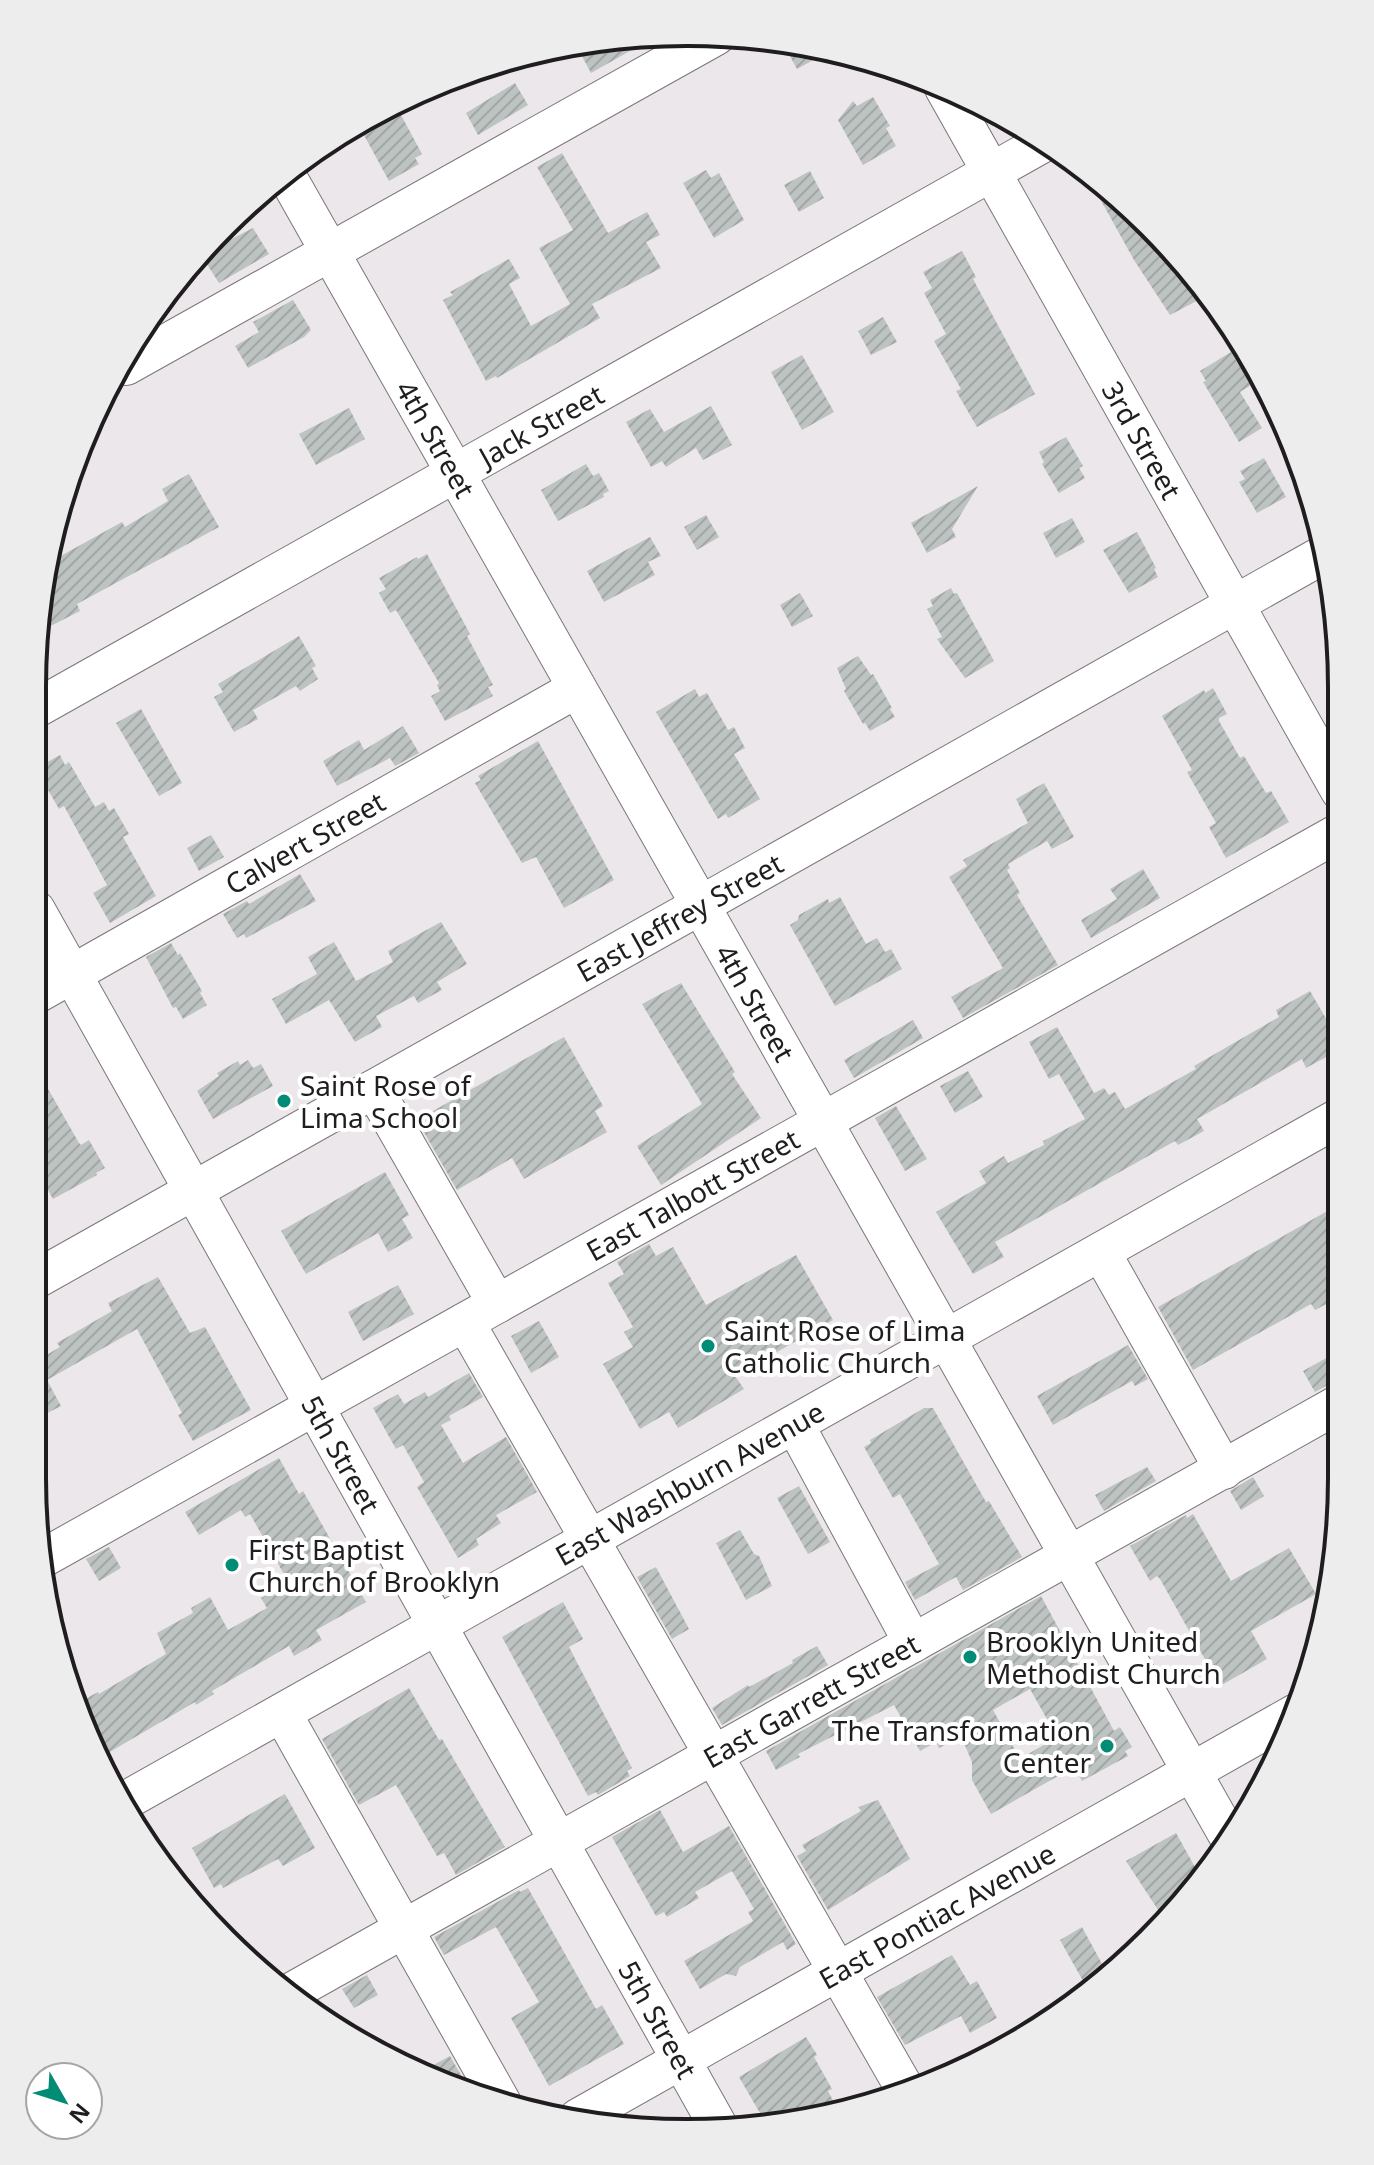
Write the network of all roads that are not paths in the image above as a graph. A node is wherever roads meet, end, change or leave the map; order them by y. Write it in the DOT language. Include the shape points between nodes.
graph roads {
  1 [pos="698,46"];
  2 [pos="953,104"];
  3 [pos="1034,148"];
  4 [pos="991,172"];
  5 [pos="291,183"];
  6 [pos="329,251"];
  7 [pos="135,361"];
  8 [pos="454,474"];
  9 [pos="1315,559"];
  10 [pos="1235,604"];
  11 [pos="576,689"];
  12 [pos="46,703"];
  13 [pos="1328,770"];
  14 [pos="1328,839"];
  15 [pos="699,906"];
  16 [pos="46,928"];
  17 [pos="72,974"];
  18 [pos="46,989"];
  19 [pos="374,1089"];
  20 [pos="822,1122"];
  21 [pos="1328,1124"];
  22 [pos="193,1191"];
  23 [pos="1101,1252"];
  24 [pos="46,1274"];
  25 [pos="481,1313"];
  26 [pos="945,1340"];
  27 [pos="314,1407"];
  28 [pos="1328,1410"];
  29 [pos="795,1425"];
  30 [pos="1224,1470"];
  31 [pos="589,1540"];
  32 [pos="50,1554"];
  33 [pos="1068,1557"];
  34 [pos="437,1626"];
  35 [pos="913,1643"];
  36 [pos="282,1713"];
  37 [pos="1279,1723"];
  38 [pos="713,1755"];
  39 [pos="1191,1773"];
  40 [pos="132,1797"];
  41 [pos="1224,1828"];
  42 [pos="559,1842"];
  43 [pos="403,1929"];
  44 [pos="838,1973"];
  45 [pos="298,1988"];
  46 [pos="682,2061"];
  47 [pos="901,2082"];
  48 [pos="494,2089"];
  49 [pos="590,2112"];
  50 [pos="714,2118"];
  1 -- 6 [label="street"];
  2 -- 4 [label="street, 3rd Street"];
  3 -- 4 [label="street, Jack Street"];
  4 -- 8 [label="street, Jack Street"];
  4 -- 10 [label="street, 3rd Street"];
  5 -- 6 [label="street, 4th Street"];
  6 -- 7 [label="street"];
  6 -- 8 [label="street, 4th Street"];
  8 -- 11 [label="street, 4th Street"];
  8 -- 12 [label="street, Jack Street"];
  9 -- 10 [label="street, East Jeffrey Street"];
  10 -- 13 [label="street, 3rd Street"];
  10 -- 15 [label="street, East Jeffrey Street"];
  11 -- 15 [label="street, 4th Street"];
  11 -- 17 [label="street, Calvert Street"];
  14 -- 20 [label="street, East Talbott Street"];
  15 -- 19 [label="street, East Jeffrey Street"];
  15 -- 20 [label="street, 4th Street"];
  16 -- 17 [label="street, 5th Street"];
  17 -- 18 [label="street, Calvert Street"];
  17 -- 22 [label="street, 5th Street"];
  19 -- 22 [label="street, East Jeffrey Street"];
  19 -- 25 [label="street"];
  20 -- 25 [label="street, East Talbott Street"];
  20 -- 26 [label="street, 4th Street"];
  21 -- 23 [label="street, East Washburn Avenue"];
  22 -- 24 [label="street, East Jeffrey Street"];
  22 -- 27 [label="street, 5th Street"];
  23 -- 26 [label="street, East Washburn Avenue"];
  23 -- 30 [label="street"];
  25 -- 27 [label="street, East Talbott Street"];
  25 -- 31 [label="street"];
  26 -- 29 [label="street, East Washburn Avenue"];
  26 -- 33 [label="street, 4th Street"];
  27 -- 32 [label="street, East Talbott Street"];
  27 -- 34 [label="street, 5th Street"];
  28 -- 30 [label="street, East Garrett Street"];
  29 -- 31 [label="street, East Washburn Avenue"];
  29 -- 35 [label="street"];
  30 -- 33 [label="street, East Garrett Street"];
  31 -- 34 [label="street, East Washburn Avenue"];
  31 -- 38 [label="street"];
  33 -- 35 [label="street, East Garrett Street"];
  33 -- 39 [label="street, 4th Street"];
  34 -- 36 [label="street, East Washburn Avenue"];
  34 -- 42 [label="street, 5th Street"];
  35 -- 38 [label="street, East Garrett Street"];
  36 -- 40 [label="street, East Washburn Avenue"];
  36 -- 43 [label="street"];
  37 -- 39 [label="street, East Pontiac Avenue"];
  38 -- 42 [label="street, East Garrett Street"];
  38 -- 44 [label="street"];
  39 -- 41 [label="street, 4th Street"];
  39 -- 44 [label="street, East Pontiac Avenue"];
  42 -- 43 [label="street, East Garrett Street"];
  42 -- 46 [label="street, 5th Street"];
  43 -- 45 [label="street, East Garrett Street"];
  43 -- 48 [label="street"];
  44 -- 46 [label="street, East Pontiac Avenue"];
  44 -- 47 [label="street"];
  46 -- 49 [label="street, East Pontiac Avenue"];
  46 -- 50 [label="street, 5th Street"];
}
